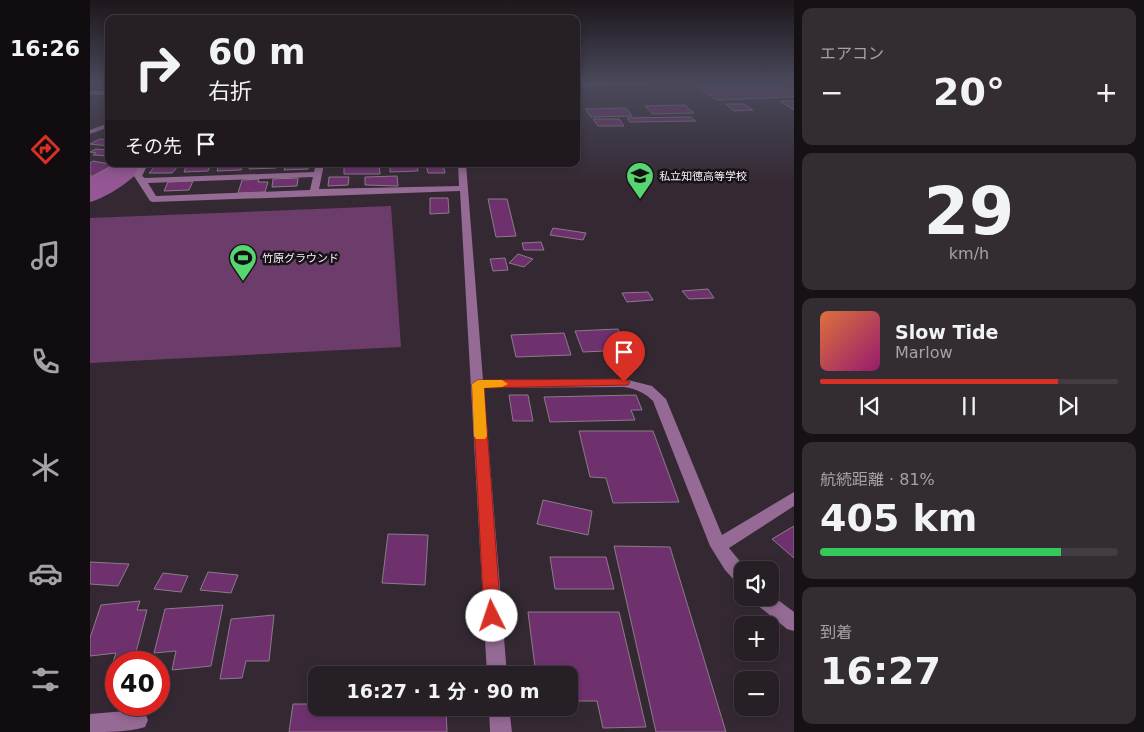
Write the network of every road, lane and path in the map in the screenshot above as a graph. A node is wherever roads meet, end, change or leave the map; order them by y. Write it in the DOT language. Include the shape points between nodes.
graph roads {
  1 [pos="105,126"];
  2 [pos="90,132"];
  3 [pos="142,167"];
  4 [pos="319,167"];
  5 [pos="462,167"];
  6 [pos="318,174"];
  7 [pos="143,181"];
  8 [pos="463,188"];
  9 [pos="314,192"];
  10 [pos="478,384"];
  11 [pos="794,498"];
  12 [pos="718,546"];
  13 [pos="734,568"];
  14 [pos="773,606"];
  15 [pos="794,622"];
  16 [pos="496,666"];
  17 [pos="500,716"];
  18 [pos="138,720"];
  19 [pos="90,724"];
  20 [pos="501,732"];
  1 -- 2 [label="street"];
  3 -- 7 [label="street" via="138,176"];
  4 -- 6 [label="street"];
  5 -- 8 [label="street"];
  6 -- 7 [label="street"];
  6 -- 9 [label="street"];
  7 -- 9 [label="street" via="153,199"];
  8 -- 9 [label="street"];
  8 -- 10 [label="street"];
  10 -- 12 [label="street" via="624,382 651,390 659,399"];
  10 -- 16 [label="street"];
  11 -- 12 [label="street"];
  12 -- 13 [label="street"];
  14 -- 15 [label="street"];
  17 -- 20 [label="street"];
  18 -- 19 [label="street"];
}
